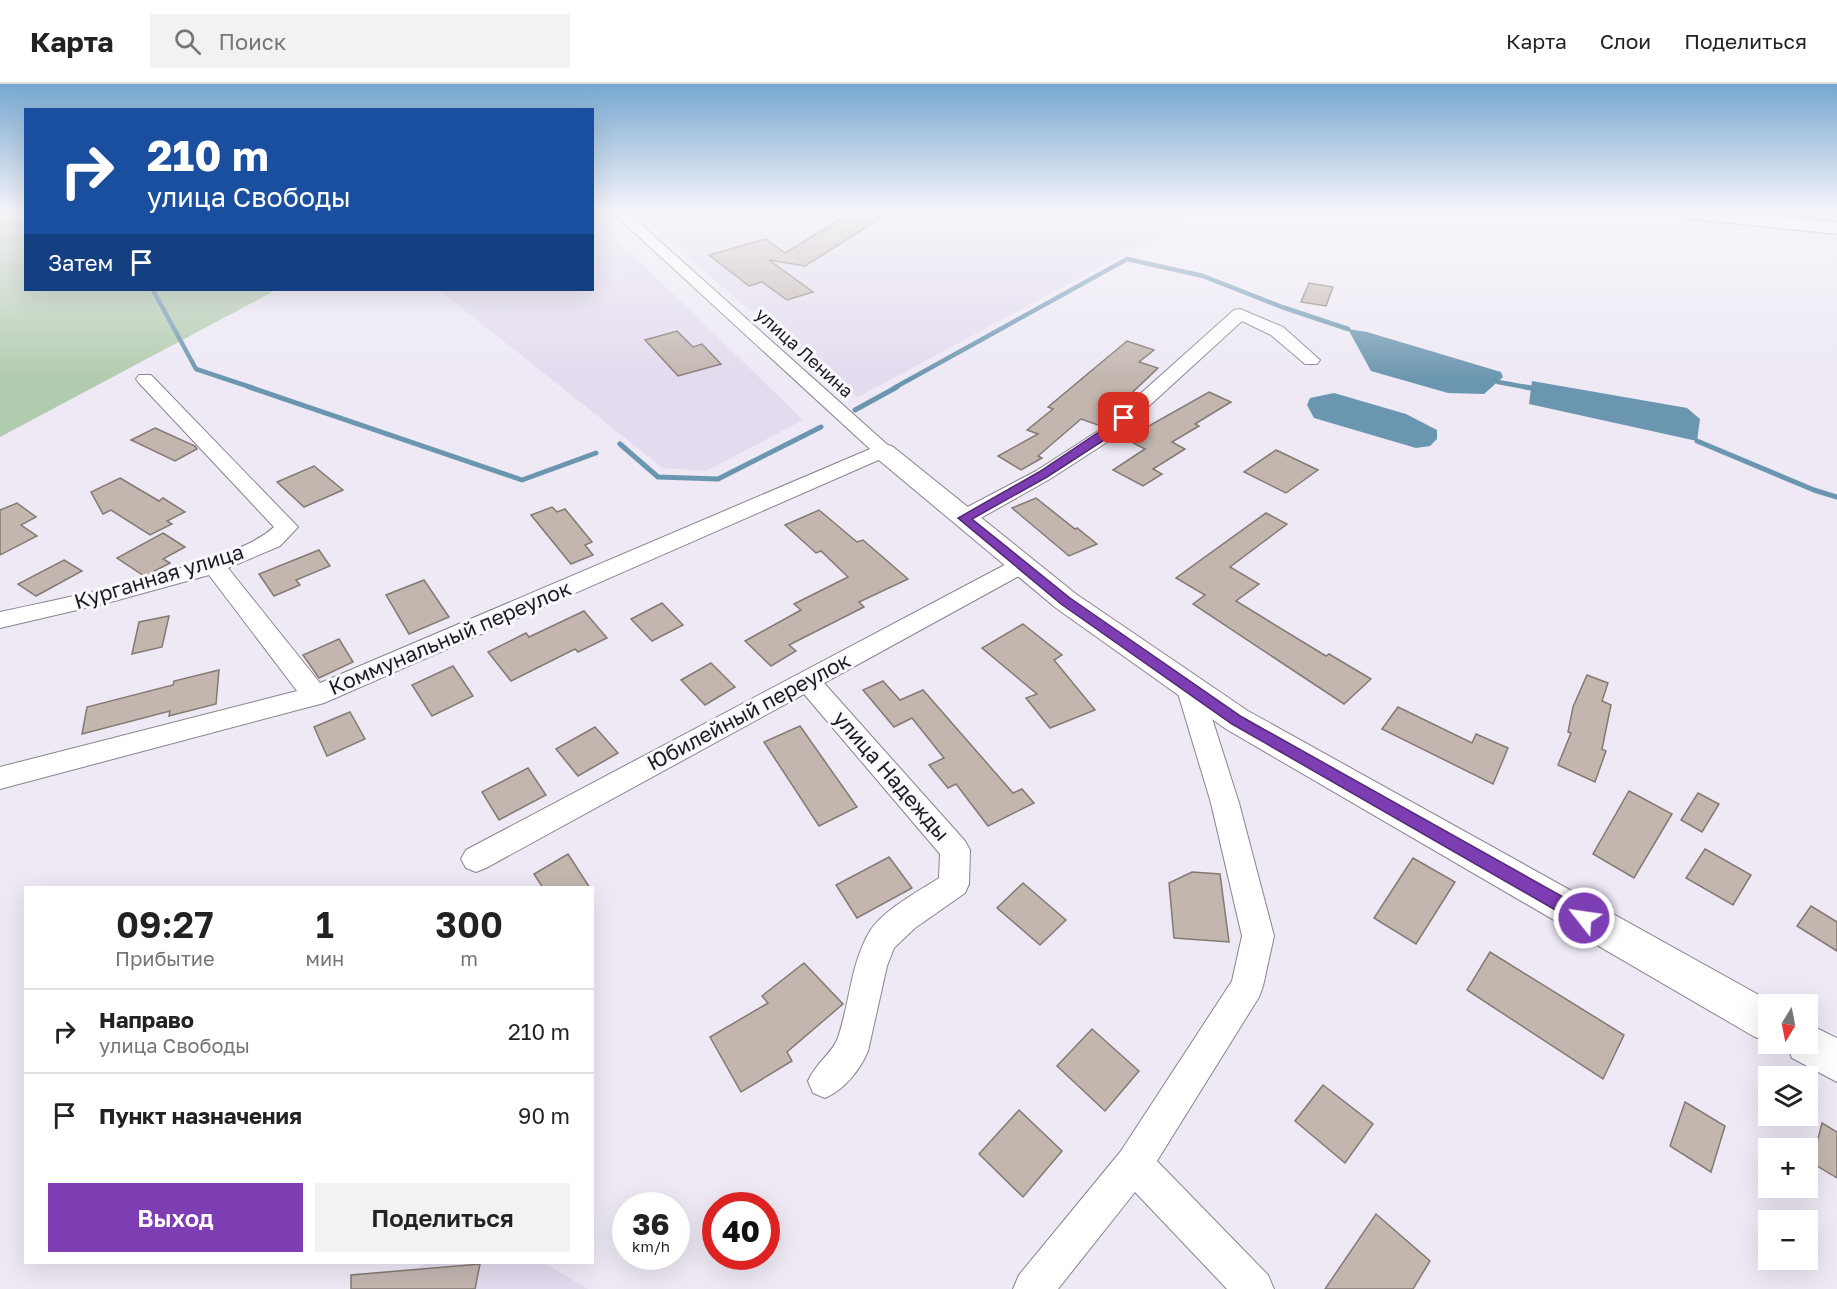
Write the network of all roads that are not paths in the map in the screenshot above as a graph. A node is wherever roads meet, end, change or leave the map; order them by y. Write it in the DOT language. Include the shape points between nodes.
graph roads {
  1 [pos="681,268"];
  2 [pos="1311,360"];
  3 [pos="145,379"];
  4 [pos="883,451"];
  5 [pos="964,518"];
  6 [pos="214,565"];
  7 [pos="1022,565"];
  8 [pos="0,620"];
  9 [pos="807,681"];
  10 [pos="1190,690"];
  11 [pos="315,696"];
  12 [pos="0,778"];
  13 [pos="476,859"];
  14 [pos="1758,1016"];
  15 [pos="1818,1050"];
  16 [pos="1837,1061"];
  17 [pos="825,1081"];
  18 [pos="1134,1164"];
  19 [pos="1033,1289"];
  20 [pos="1254,1289"];
  1 -- 4 [label="street, улица Ленина"];
  2 -- 5 [label="street" via="1277,331 1240,314 1108,433 1043,475"];
  3 -- 6 [label="street, Курганная улица" via="287,527 274,541"];
  4 -- 5 [label="street"];
  4 -- 11 [label="street, Коммунальный переулок"];
  5 -- 7 [label="street"];
  6 -- 8 [label="street, Курганная улица"];
  6 -- 11 [label="street"];
  7 -- 9 [label="street, Юбилейный переулок"];
  7 -- 10 [label="street"];
  9 -- 13 [label="street, Юбилейный переулок"];
  9 -- 17 [label="street, улица Надежды" via="955,850 954,884 904,918 882,939 870,966 851,1051"];
  10 -- 14 [label="street"];
  10 -- 18 [label="street" via="1225,803 1258,936 1247,986"];
  11 -- 12 [label="street, Коммунальный переулок"];
  15 -- 16 [label="street"];
  18 -- 19 [label="street"];
  18 -- 20 [label="street"];
}
